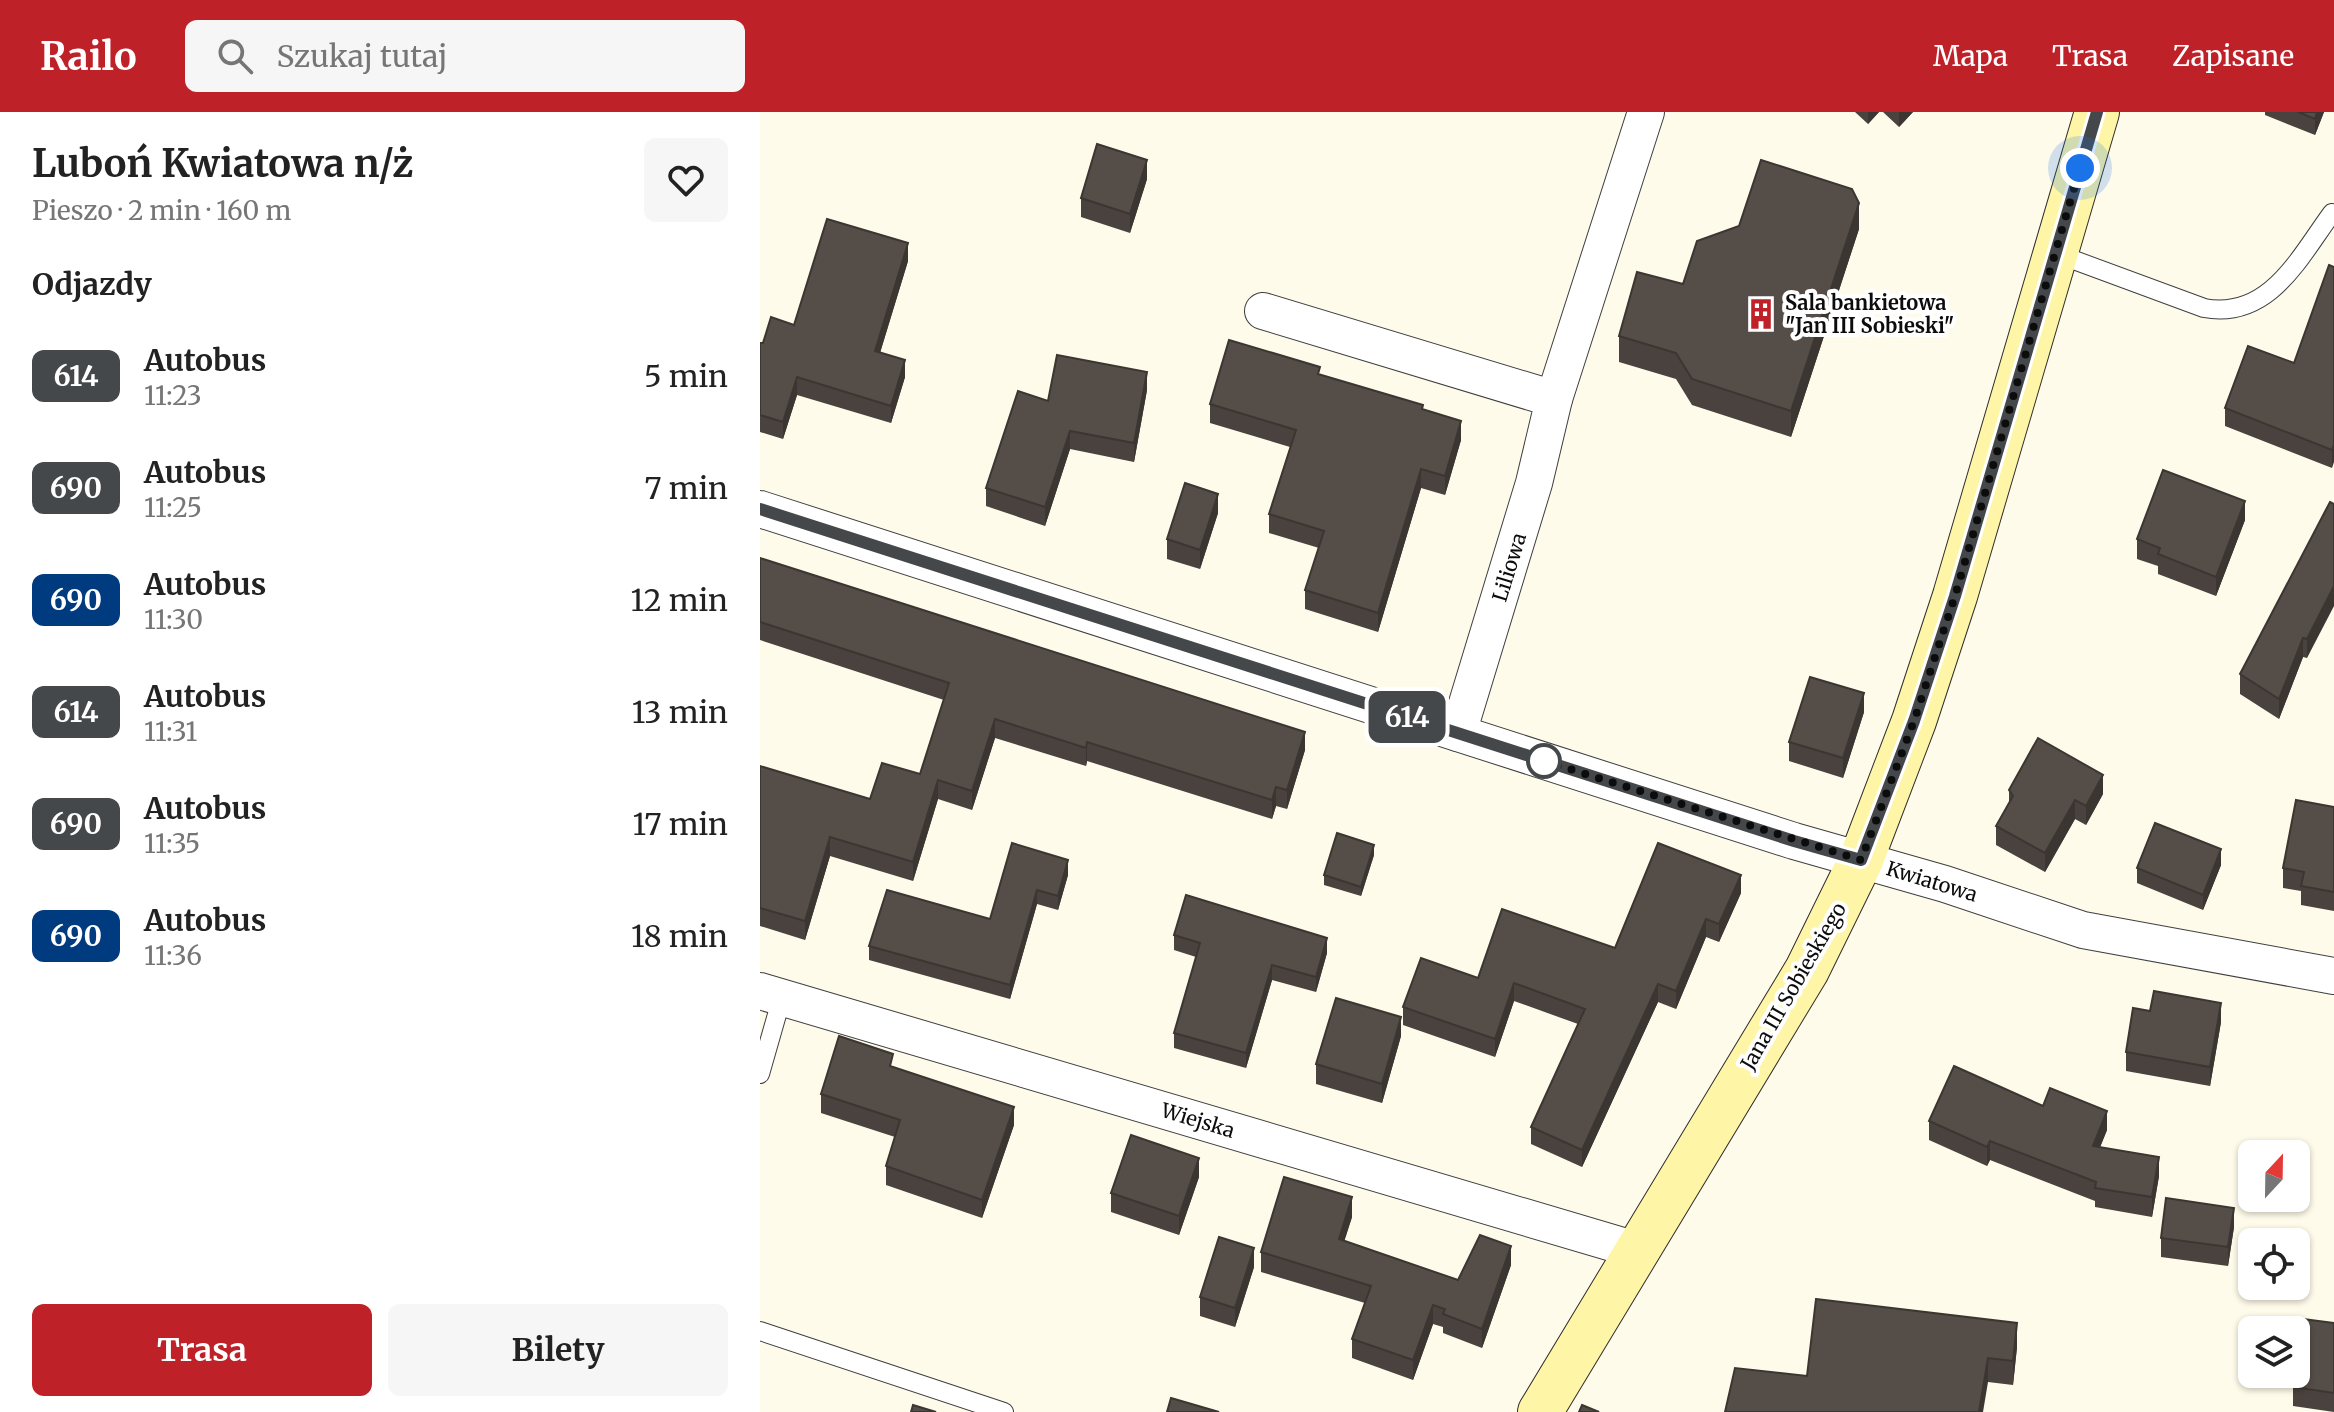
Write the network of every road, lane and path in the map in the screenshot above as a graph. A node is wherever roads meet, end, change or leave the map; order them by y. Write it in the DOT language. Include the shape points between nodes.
graph roads {
  1 [pos="1646,112"];
  2 [pos="2097,112"];
  3 [pos="2332,213"];
  4 [pos="2055,253"];
  5 [pos="1263,311"];
  6 [pos="1554,399"];
  7 [pos="760,509"];
  8 [pos="1458,733"];
  9 [pos="1861,860"];
  10 [pos="2334,976"];
  11 [pos="771,994"];
  12 [pos="760,1074"];
  13 [pos="1636,1250"];
  14 [pos="760,1331"];
  15 [pos="1004,1412"];
  16 [pos="1540,1412"];
  1 -- 6 [label="street, Liliowa"];
  2 -- 4 [label="street, Jana III Sobieskiego"];
  3 -- 4 [label="lane" via="2281,281 2236,309 2204,308"];
  4 -- 9 [label="street, Jana III Sobieskiego" via="1942,637"];
  5 -- 6 [label="street"];
  6 -- 8 [label="street, Liliowa"];
  7 -- 8 [label="street, Kwiatowa"];
  8 -- 9 [label="street, Kwiatowa"];
  9 -- 10 [label="street, Kwiatowa" via="2083,930"];
  9 -- 13 [label="street, Jana III Sobieskiego" via="1807,970"];
  11 -- 12 [label="lane"];
  11 -- 13 [label="street, Wiejska"];
  13 -- 16 [label="street, Jana III Sobieskiego"];
  14 -- 15 [label="lane"];
}
